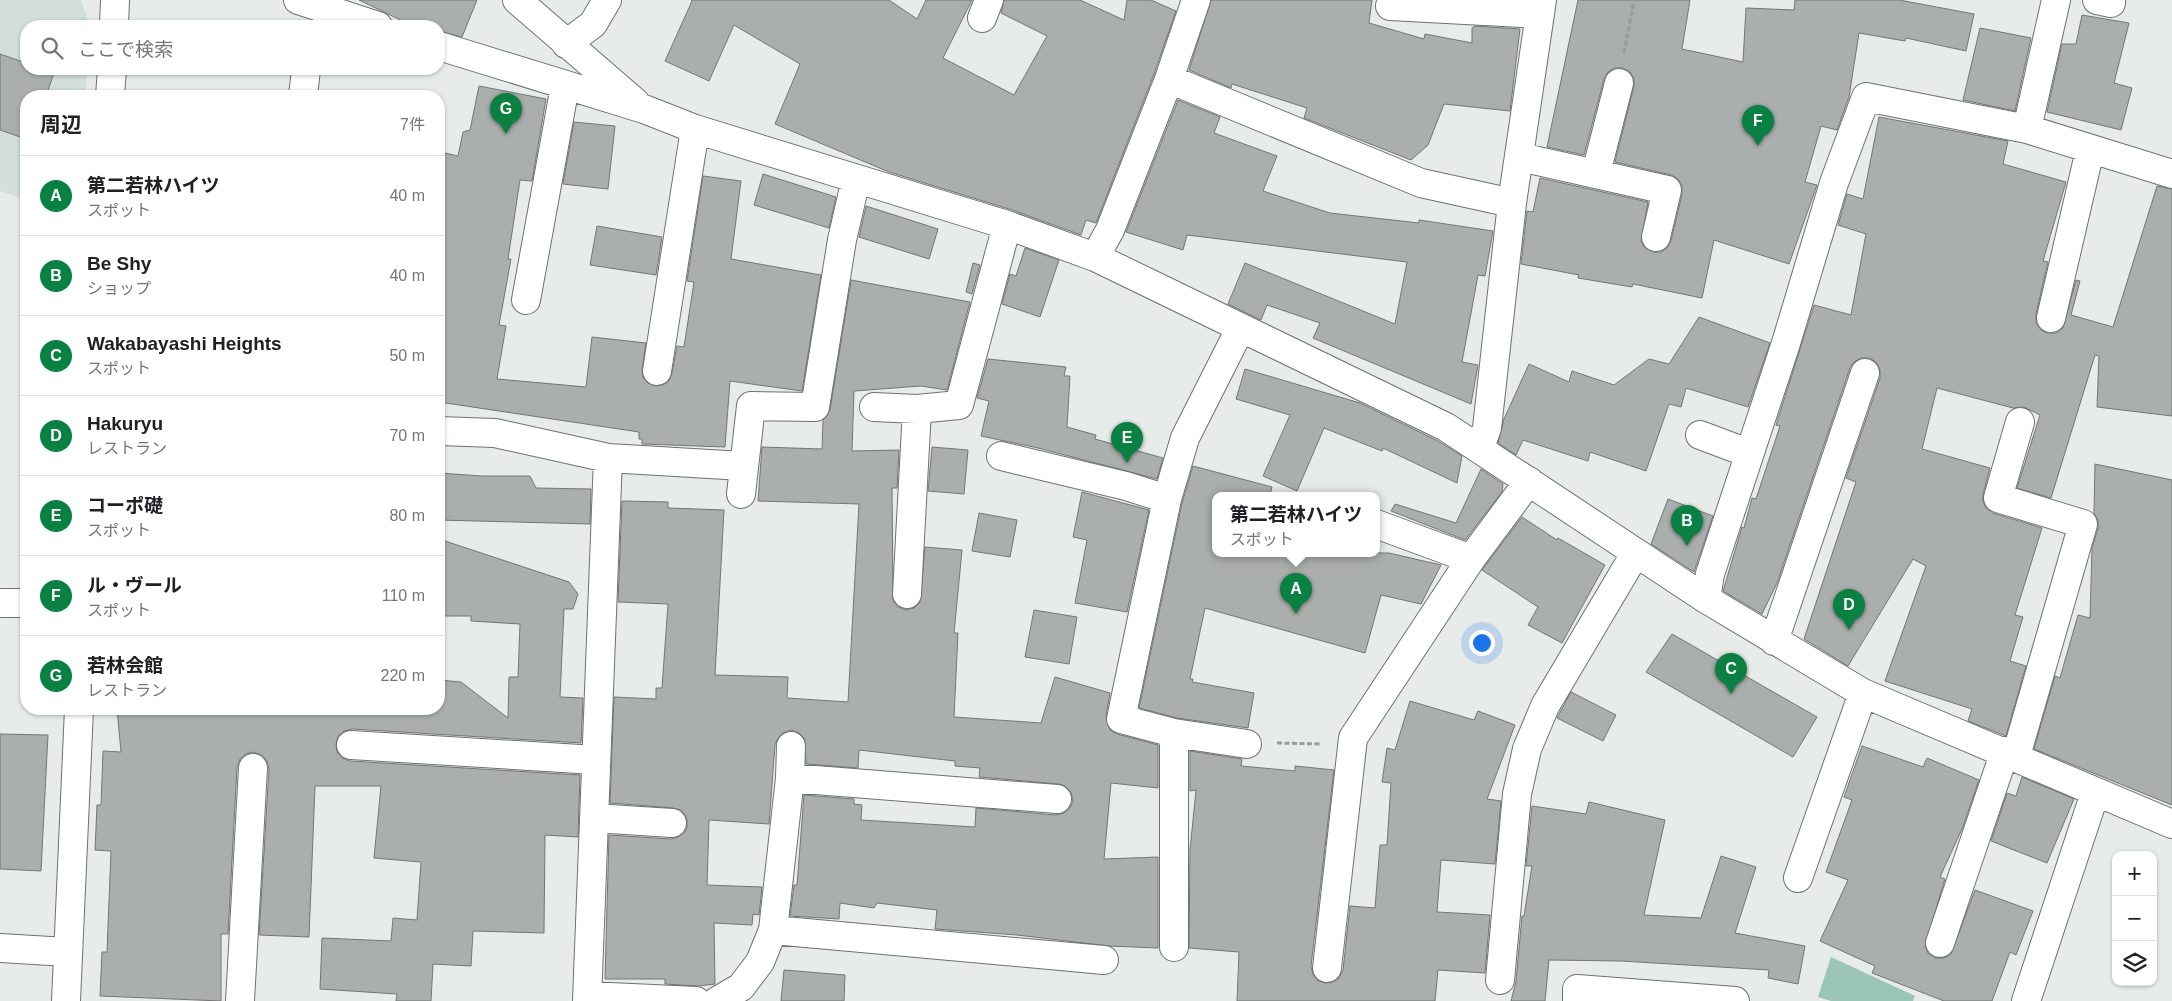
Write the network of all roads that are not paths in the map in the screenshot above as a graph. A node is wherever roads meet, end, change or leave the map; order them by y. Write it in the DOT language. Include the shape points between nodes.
graph roads {
  1 [pos="115,0"];
  2 [pos="517,0"];
  3 [pos="607,0"];
  4 [pos="1196,0"];
  5 [pos="2056,0"];
  6 [pos="2097,0"];
  7 [pos="2112,0"];
  8 [pos="1390,6"];
  9 [pos="1541,7"];
  10 [pos="308,11"];
  11 [pos="114,20"];
  12 [pos="350,20"];
  13 [pos="566,44"];
  14 [pos="445,48"];
  15 [pos="112,75"];
  16 [pos="305,75"];
  17 [pos="1169,79"];
  18 [pos="1619,83"];
  19 [pos="565,86"];
  20 [pos="110,90"];
  21 [pos="304,90"];
  22 [pos="644,109"];
  23 [pos="694,129"];
  24 [pos="2027,129"];
  25 [pos="2090,150"];
  26 [pos="1520,157"];
  27 [pos="1596,173"];
  28 [pos="2172,174"];
  29 [pos="856,179"];
  30 [pos="1512,203"];
  31 [pos="1007,225"];
  32 [pos="1656,237"];
  33 [pos="1095,257"];
  34 [pos="526,300"];
  35 [pos="2051,318"];
  36 [pos="1240,329"];
  37 [pos="657,371"];
  38 [pos="1865,373"];
  39 [pos="874,407"];
  40 [pos="917,409"];
  41 [pos="2020,422"];
  42 [pos="445,430"];
  43 [pos="1700,435"];
  44 [pos="1480,448"];
  45 [pos="1748,453"];
  46 [pos="1001,456"];
  47 [pos="608,458"];
  48 [pos="743,466"];
  49 [pos="1529,481"];
  50 [pos="740,494"];
  51 [pos="1167,499"];
  52 [pos="1380,525"];
  53 [pos="1635,554"];
  54 [pos="1471,559"];
  55 [pos="907,594"];
  56 [pos="1706,599"];
  57 [pos="0,603"];
  58 [pos="20,603"];
  59 [pos="1774,641"];
  60 [pos="1863,693"];
  61 [pos="79,715"];
  62 [pos="1174,733"];
  63 [pos="1247,744"];
  64 [pos="351,745"];
  65 [pos="791,746"];
  66 [pos="2011,754"];
  67 [pos="596,760"];
  68 [pos="254,768"];
  69 [pos="790,778"];
  70 [pos="2095,793"];
  71 [pos="1057,799"];
  72 [pos="594,818"];
  73 [pos="672,823"];
  74 [pos="2172,824"];
  75 [pos="1798,878"];
  76 [pos="772,930"];
  77 [pos="1940,943"];
  78 [pos="1174,947"];
  79 [pos="0,948"];
  80 [pos="67,952"];
  81 [pos="1104,960"];
  82 [pos="1327,968"];
  83 [pos="1500,980"];
  84 [pos="587,998"];
  85 [pos="1728,1000"];
  86 [pos="66,1001"];
  87 [pos="240,1001"];
  88 [pos="696,1001"];
  89 [pos="717,1001"];
  90 [pos="1577,1001"];
  91 [pos="2026,1001"];
  1 -- 11 [label="street"];
  2 -- 13 [label="street"];
  3 -- 13 [label="street" via="593,24"];
  4 -- 17 [label="street"];
  5 -- 24 [label="street"];
  6 -- 7 [label="street"];
  8 -- 9 [label="street"];
  9 -- 26 [label="street"];
  10 -- 12 [label="street"];
  13 -- 22 [label="street"];
  14 -- 19 [label="street"];
  15 -- 20 [label="street"];
  16 -- 21 [label="street"];
  17 -- 30 [label="street" via="1421,182"];
  17 -- 33 [label="street" via="1110,230"];
  18 -- 27 [label="street"];
  19 -- 22 [label="street"];
  19 -- 34 [label="street"];
  22 -- 23 [label="street"];
  23 -- 29 [label="street"];
  23 -- 37 [label="street"];
  24 -- 25 [label="street"];
  24 -- 45 [label="street" via="1866,97 1834,183 1786,343"];
  25 -- 28 [label="street"];
  25 -- 35 [label="street"];
  26 -- 27 [label="street"];
  26 -- 30 [label="street"];
  27 -- 32 [label="street" via="1667,190"];
  29 -- 31 [label="street"];
  29 -- 48 [label="street" via="842,240 815,406 750,406"];
  30 -- 44 [label="street" via="1487,428"];
  31 -- 33 [label="street"];
  31 -- 40 [label="street" via="959,404"];
  33 -- 36 [label="street"];
  36 -- 44 [label="street" via="1446,426"];
  36 -- 51 [label="street" via="1185,438"];
  38 -- 59 [label="street"];
  39 -- 40 [label="street"];
  40 -- 55 [label="street"];
  41 -- 66 [label="street" via="1998,498 2083,524"];
  42 -- 47 [label="street" via="494,433"];
  43 -- 45 [label="street"];
  44 -- 49 [label="street"];
  45 -- 56 [label="street" via="1710,574"];
  46 -- 51 [label="street"];
  47 -- 48 [label="street"];
  47 -- 67 [label="street"];
  48 -- 50 [label="street"];
  49 -- 53 [label="street"];
  49 -- 54 [label="street"];
  51 -- 62 [label="street" via="1121,719"];
  52 -- 54 [label="street"];
  53 -- 56 [label="street"];
  53 -- 83 [label="street" via="1545,706 1526,749 1517,794"];
  54 -- 82 [label="street" via="1353,738"];
  56 -- 59 [label="street"];
  57 -- 58 [label="street"];
  59 -- 60 [label="street"];
  60 -- 66 [label="street"];
  60 -- 75 [label="street"];
  61 -- 80 [label="street"];
  62 -- 63 [label="street"];
  62 -- 78 [label="street"];
  64 -- 67 [label="street"];
  65 -- 69 [label="street"];
  66 -- 70 [label="street"];
  66 -- 77 [label="street"];
  67 -- 72 [label="street"];
  68 -- 87 [label="street"];
  69 -- 71 [label="street"];
  69 -- 76 [label="street"];
  70 -- 74 [label="street"];
  70 -- 91 [label="street"];
  72 -- 73 [label="street"];
  72 -- 84 [label="street"];
  76 -- 81 [label="street"];
  76 -- 89 [label="street" via="760,962 741,987"];
  79 -- 80 [label="street"];
  80 -- 86 [label="street"];
  84 -- 88 [label="street"];
  85 -- 90 [label="street" via="1578,990"];
}
